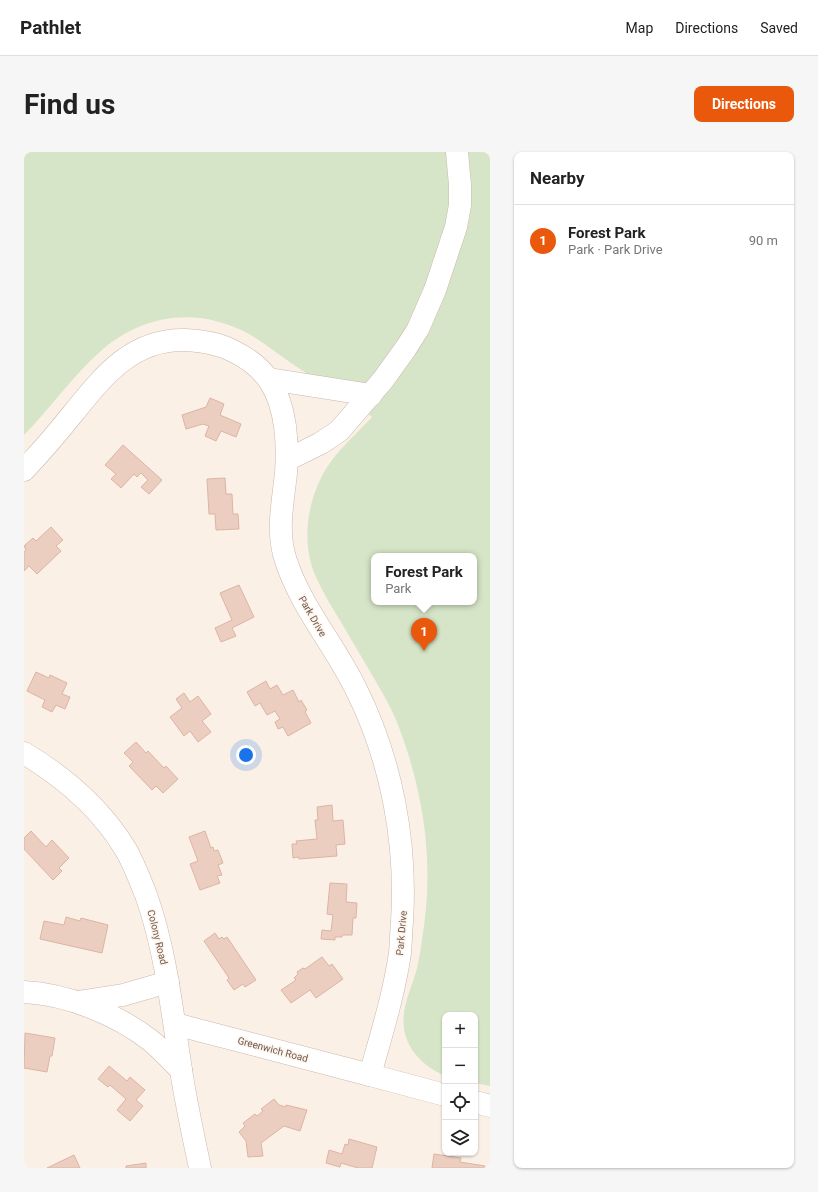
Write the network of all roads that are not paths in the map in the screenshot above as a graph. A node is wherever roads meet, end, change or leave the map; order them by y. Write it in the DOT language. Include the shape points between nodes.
graph roads {
  1 [pos="457,152"];
  2 [pos="269,379"];
  3 [pos="371,395"];
  4 [pos="286,460"];
  5 [pos="24,470"];
  6 [pos="24,753"];
  7 [pos="168,982"];
  8 [pos="24,992"];
  9 [pos="76,1002"];
  10 [pos="175,1024"];
  11 [pos="181,1070"];
  12 [pos="370,1075"];
  13 [pos="442,1093"];
  14 [pos="478,1103"];
  15 [pos="490,1106"];
  16 [pos="200,1168"];
  1 -- 3 [label="street" via="460,205 456,227 436,290 418,329"];
  2 -- 3 [label="street"];
  2 -- 4 [label="street, Park Drive" via="280,401 285,425"];
  2 -- 5 [label="street, Park Drive" via="250,361 217,344 198,340 152,344 127,357 106,375"];
  3 -- 4 [label="street" via="339,431"];
  4 -- 12 [label="street, Park Drive" via="280,518 281,541 286,562 306,607 356,688 363,704 383,758 400,834 403,868 400,953"];
  6 -- 7 [label="street, Colony Road" via="84,798 112,829 127,851 155,919"];
  7 -- 9 [label="street" via="118,996"];
  7 -- 10 [label="street, Colony Road"];
  8 -- 9 [label="street"];
  9 -- 11 [label="street" via="114,1019 150,1040"];
  10 -- 11 [label="street, Colony Road"];
  10 -- 12 [label="street, Greenwich Road"];
  11 -- 16 [label="street, Colony Road"];
  12 -- 13 [label="street"];
  14 -- 15 [label="street"];
}
